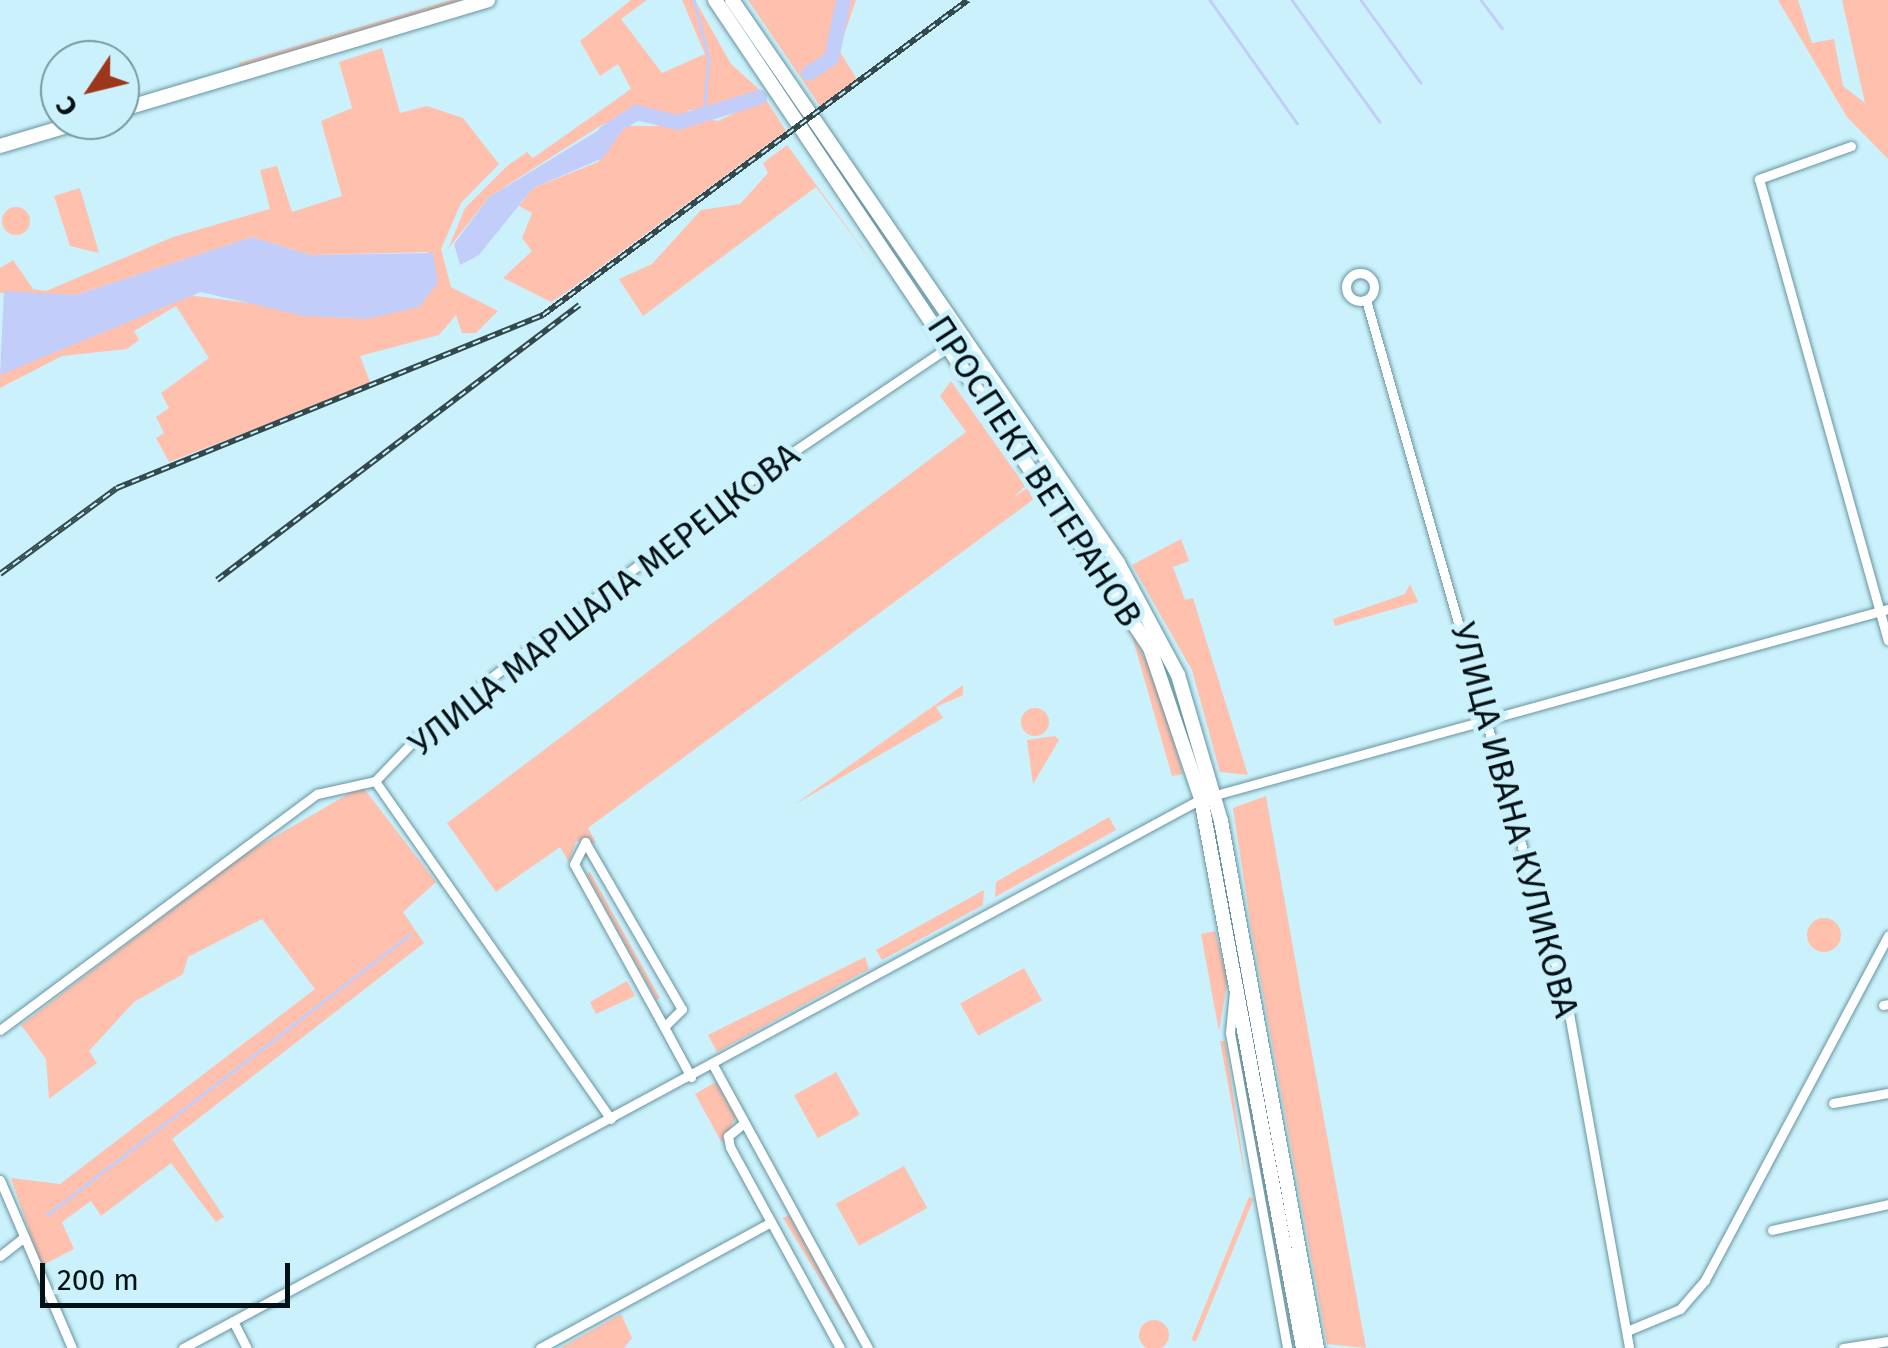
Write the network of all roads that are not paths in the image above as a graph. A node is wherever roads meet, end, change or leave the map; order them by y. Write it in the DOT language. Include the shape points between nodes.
graph roads {
  1 [pos="488,0"];
  2 [pos="715,0"];
  3 [pos="732,0"];
  4 [pos="140,104"];
  5 [pos="40,134"];
  6 [pos="0,146"];
  7 [pos="1851,146"];
  8 [pos="1366,300"];
  9 [pos="959,340"];
  10 [pos="1884,610"];
  11 [pos="1888,640"];
  12 [pos="1489,720"];
  13 [pos="375,780"];
  14 [pos="1208,797"];
  15 [pos="1888,936"];
  16 [pos="1236,985"];
  17 [pos="664,1027"];
  18 [pos="0,1030"];
  19 [pos="713,1065"];
  20 [pos="692,1076"];
  21 [pos="1888,1093"];
  22 [pos="1833,1103"];
  23 [pos="611,1119"];
  24 [pos="744,1123"];
  25 [pos="0,1180"];
  26 [pos="1888,1204"];
  27 [pos="771,1222"];
  28 [pos="1772,1230"];
  29 [pos="24,1237"];
  30 [pos="0,1256"];
  31 [pos="233,1322"];
  32 [pos="1626,1332"];
  33 [pos="1888,1341"];
  34 [pos="72,1348"];
  35 [pos="183,1348"];
  36 [pos="248,1348"];
  37 [pos="540,1348"];
  38 [pos="840,1348"];
  39 [pos="868,1348"];
  40 [pos="1288,1348"];
  41 [pos="1303,1348"];
  42 [pos="1317,1348"];
  43 [pos="1629,1348"];
  44 [pos="1843,1348"];
  1 -- 4 [label="main road"];
  2 -- 9 [label="main road, ПРОСПЕКТ ВЕТЕРАНОВ"];
  3 -- 9 [label="main road, ПРОСПЕКТ ВЕТЕРАНОВ"];
  5 -- 6 [label="main road"];
  7 -- 10 [label="street" via="1759,179"];
  8 -- 12 [label="street, УЛИЦА ИВАНА КУЛИКОВА"];
  9 -- 13 [label="street, УЛИЦА МАРШАЛА МЕРЕЦКОВА" via="738,489 428,726"];
  9 -- 14 [label="main road, ПРОСПЕКТ ВЕТЕРАНОВ" via="1144,606 1191,708"];
  10 -- 11 [label="street"];
  10 -- 12 [label="street"];
  12 -- 14 [label="street"];
  12 -- 32 [label="street, УЛИЦА ИВАНА КУЛИКОВА" via="1568,1008"];
  13 -- 18 [label="street, УЛИЦА МАРШАЛА МЕРЕЦКОВА" via="318,794"];
  13 -- 23 [label="street"];
  14 -- 16 [label="main road, ПРОСПЕКТ ВЕТЕРАНОВ"];
  14 -- 19 [label="street"];
  14 -- 42 [label="main road, ПРОСПЕКТ ВЕТЕРАНОВ"];
  15 -- 32 [label="street" via="1706,1280 1680,1309"];
  16 -- 40 [label="street" via="1230,1034"];
  16 -- 41 [label="main road, ПРОСПЕКТ ВЕТЕРАНОВ"];
  17 -- 17 [label="street" via="682,1009 596,852 582,843 574,864"];
  17 -- 20 [label="street"];
  19 -- 20 [label="street"];
  19 -- 24 [label="street"];
  20 -- 23 [label="street"];
  21 -- 22 [label="street"];
  23 -- 31 [label="street"];
  24 -- 27 [label="street" via="728,1141"];
  24 -- 39 [label="street"];
  25 -- 29 [label="street"];
  26 -- 28 [label="street"];
  27 -- 37 [label="street"];
  27 -- 38 [label="street"];
  29 -- 30 [label="street"];
  29 -- 34 [label="street"];
  31 -- 35 [label="street"];
  31 -- 36 [label="street"];
  32 -- 43 [label="street, УЛИЦА ИВАНА КУЛИКОВА"];
  33 -- 44 [label="street"];
}
